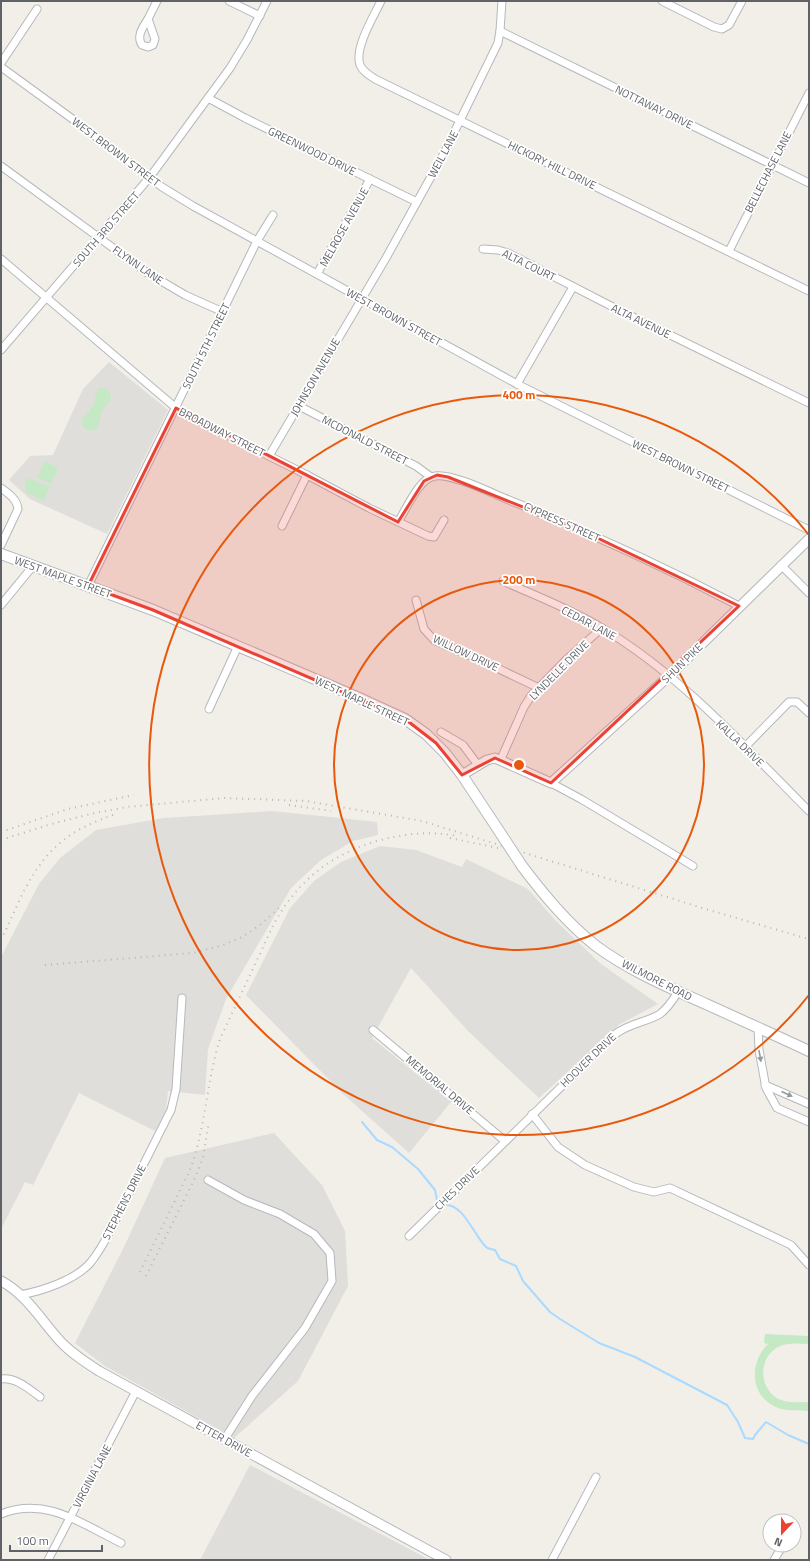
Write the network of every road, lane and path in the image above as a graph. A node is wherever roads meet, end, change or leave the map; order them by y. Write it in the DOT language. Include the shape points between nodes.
graph roads {
  1 [pos="157,1"];
  2 [pos="229,1"];
  3 [pos="267,1"];
  4 [pos="381,1"];
  5 [pos="502,1"];
  6 [pos="662,1"];
  7 [pos="742,1"];
  8 [pos="37,9"];
  9 [pos="260,16"];
  10 [pos="148,19"];
  11 [pos="500,31"];
  12 [pos="1,63"];
  13 [pos="1,68"];
  14 [pos="809,93"];
  15 [pos="208,98"];
  16 [pos="460,121"];
  17 [pos="772,164"];
  18 [pos="1,166"];
  19 [pos="150,177"];
  20 [pos="370,179"];
  21 [pos="809,183"];
  22 [pos="417,202"];
  23 [pos="273,215"];
  24 [pos="99,237"];
  25 [pos="257,241"];
  26 [pos="483,249"];
  27 [pos="729,251"];
  28 [pos="1,259"];
  29 [pos="317,274"];
  30 [pos="573,287"];
  31 [pos="809,291"];
  32 [pos="46,298"];
  33 [pos="360,298"];
  34 [pos="223,312"];
  35 [pos="1,350"];
  36 [pos="517,384"];
  37 [pos="809,403"];
  38 [pos="299,406"];
  39 [pos="176,408"];
  40 [pos="268,456"];
  41 [pos="307,475"];
  42 [pos="431,477"];
  43 [pos="1,488"];
  44 [pos="444,520"];
  45 [pos="398,522"];
  46 [pos="282,526"];
  47 [pos="809,530"];
  48 [pos="809,539"];
  49 [pos="1,545"];
  50 [pos="1,554"];
  51 [pos="781,565"];
  52 [pos="33,566"];
  53 [pos="503,581"];
  54 [pos="88,586"];
  55 [pos="809,593"];
  56 [pos="416,600"];
  57 [pos="1,605"];
  58 [pos="739,606"];
  59 [pos="602,628"];
  60 [pos="238,646"];
  61 [pos="669,676"];
  62 [pos="539,688"];
  63 [pos="209,709"];
  64 [pos="809,713"];
  65 [pos="441,732"];
  66 [pos="745,747"];
  67 [pos="501,759"];
  68 [pos="478,765"];
  69 [pos="462,775"];
  70 [pos="551,783"];
  71 [pos="809,811"];
  72 [pos="693,866"];
  73 [pos="678,992"];
  74 [pos="182,998"];
  75 [pos="758,1027"];
  76 [pos="374,1030"];
  77 [pos="809,1051"];
  78 [pos="765,1085"];
  79 [pos="809,1104"];
  80 [pos="532,1114"];
  81 [pos="809,1122"];
  82 [pos="505,1141"];
  83 [pos="208,1180"];
  84 [pos="409,1236"];
  85 [pos="809,1265"];
  86 [pos="1,1281"];
  87 [pos="20,1295"];
  88 [pos="1,1379"];
  89 [pos="136,1391"];
  90 [pos="40,1397"];
  91 [pos="224,1440"];
  92 [pos="596,1477"];
  93 [pos="1,1514"];
  94 [pos="70,1518"];
  95 [pos="121,1544"];
  96 [pos="48,1560"];
  97 [pos="446,1560"];
  98 [pos="552,1560"];
  1 -- 10 [label="street"];
  2 -- 9 [label="street"];
  3 -- 9 [label="street, SOUTH 3RD STREET"];
  4 -- 16 [label="street, HICKORY HILL DRIVE" via="360,49 359,60 363,70 375,79"];
  5 -- 11 [label="street, WEIL LANE"];
  6 -- 7 [label="street" via="722,29 729,25"];
  8 -- 12 [label="street"];
  9 -- 15 [label="street, SOUTH 3RD STREET" via="239,54"];
  11 -- 16 [label="street, WEIL LANE" via="492,57"];
  11 -- 17 [label="street, NOTTAWAY DRIVE"];
  13 -- 19 [label="street, WEST BROWN STREET"];
  14 -- 17 [label="street, BELLECHASE LANE"];
  15 -- 19 [label="street, SOUTH 3RD STREET"];
  15 -- 20 [label="street, GREENWOOD DRIVE"];
  16 -- 22 [label="street, WEIL LANE"];
  16 -- 27 [label="street, HICKORY HILL DRIVE"];
  17 -- 21 [label="street, NOTTAWAY DRIVE"];
  17 -- 27 [label="street, BELLECHASE LANE"];
  18 -- 24 [label="street, FLYNN LANE"];
  19 -- 24 [label="street, SOUTH 3RD STREET"];
  19 -- 25 [label="street, WEST BROWN STREET" via="162,187"];
  20 -- 22 [label="street, GREENWOOD DRIVE"];
  20 -- 29 [label="street, MELROSE AVENUE"];
  22 -- 33 [label="street, WEIL LANE"];
  23 -- 25 [label="street, SOUTH 5TH STREET"];
  24 -- 32 [label="street, SOUTH 3RD STREET"];
  24 -- 34 [label="street, FLYNN LANE" via="172,288"];
  25 -- 29 [label="street, WEST BROWN STREET"];
  25 -- 34 [label="street, SOUTH 5TH STREET"];
  26 -- 30 [label="street, ALTA COURT" via="508,253"];
  27 -- 31 [label="street, HICKORY HILL DRIVE"];
  28 -- 32 [label="street, BROADWAY STREET"];
  29 -- 33 [label="street, WEST BROWN STREET"];
  30 -- 36 [label="street"];
  30 -- 37 [label="street, ALTA AVENUE"];
  32 -- 35 [label="street, SOUTH 3RD STREET"];
  32 -- 39 [label="street, BROADWAY STREET"];
  33 -- 36 [label="street, WEST BROWN STREET"];
  33 -- 38 [label="street, JOHNSON AVENUE"];
  34 -- 39 [label="street, SOUTH 5TH STREET"];
  36 -- 47 [label="street, WEST BROWN STREET"];
  38 -- 40 [label="street, JOHNSON AVENUE"];
  38 -- 42 [label="street, MCDONALD STREET" via="416,466"];
  39 -- 40 [label="street, BROADWAY STREET"];
  39 -- 54 [label="street, SOUTH 5TH STREET"];
  40 -- 41 [label="street, BROADWAY STREET"];
  41 -- 45 [label="street, BROADWAY STREET"];
  41 -- 46 [label="street"];
  42 -- 45 [label="street" via="421,484"];
  42 -- 58 [label="street, CYPRESS STREET" via="437,475 462,481 537,511"];
  43 -- 49 [label="street" via="18,504 18,509"];
  44 -- 45 [label="street, BROADWAY STREET" via="434,537"];
  48 -- 51 [label="street, SHUN PIKE"];
  50 -- 52 [label="main road, WEST MAPLE STREET"];
  51 -- 55 [label="street"];
  51 -- 58 [label="street, SHUN PIKE"];
  52 -- 54 [label="main road, WEST MAPLE STREET"];
  52 -- 57 [label="street"];
  53 -- 59 [label="street, CEDAR LANE"];
  54 -- 60 [label="main road, WEST MAPLE STREET"];
  56 -- 62 [label="street, WILLOW DRIVE" via="424,629 434,640"];
  58 -- 61 [label="street, SHUN PIKE"];
  59 -- 61 [label="street, CEDAR LANE"];
  59 -- 62 [label="street, LYNDELLE DRIVE"];
  60 -- 63 [label="street"];
  60 -- 69 [label="main road, WEST MAPLE STREET" via="405,719 436,743"];
  61 -- 66 [label="street, KALLA DRIVE"];
  61 -- 70 [label="street, SHUN PIKE"];
  62 -- 67 [label="street, LYNDELLE DRIVE" via="524,707"];
  64 -- 66 [label="street" via="797,702 789,702"];
  65 -- 68 [label="street" via="463,745"];
  66 -- 71 [label="street, KALLA DRIVE"];
  67 -- 68 [label="street" via="491,758"];
  67 -- 70 [label="street"];
  68 -- 69 [label="street"];
  69 -- 73 [label="main road, WILMORE ROAD, bridge" via="522,866 553,905 596,945 637,972"];
  70 -- 72 [label="street"];
  73 -- 75 [label="main road, WILMORE ROAD"];
  73 -- 80 [label="street, HOOVER DRIVE" via="661,1013 627,1026 614,1035"];
  74 -- 87 [label="street, STEPHENS DRIVE" via="176,1089 171,1110 100,1250 90,1264 73,1276"];
  75 -- 77 [label="main road, WILMORE ROAD"];
  75 -- 78 [label="street, one-way"];
  76 -- 82 [label="street, MEMORIAL DRIVE"];
  78 -- 79 [label="street, one-way"];
  78 -- 81 [label="street" via="777,1108"];
  80 -- 82 [label="street, HOOVER DRIVE"];
  80 -- 85 [label="street" via="558,1147 585,1165 634,1187 654,1192 670,1188 791,1245"];
  82 -- 84 [label="street, CHES DRIVE"];
  83 -- 91 [label="street" via="244,1200 280,1214 314,1234 330,1253 332,1281 305,1328 252,1396"];
  86 -- 87 [label="street"];
  87 -- 89 [label="street, ETTER DRIVE" via="68,1349 99,1371"];
  88 -- 90 [label="street" via="15,1381"];
  89 -- 91 [label="street, ETTER DRIVE"];
  89 -- 94 [label="street, VIRGINIA LANE"];
  91 -- 97 [label="street, ETTER DRIVE"];
  92 -- 98 [label="street"];
  93 -- 94 [label="street" via="9,1510 30,1507 49,1509"];
  94 -- 95 [label="street"];
  94 -- 96 [label="street, VIRGINIA LANE"];
}
